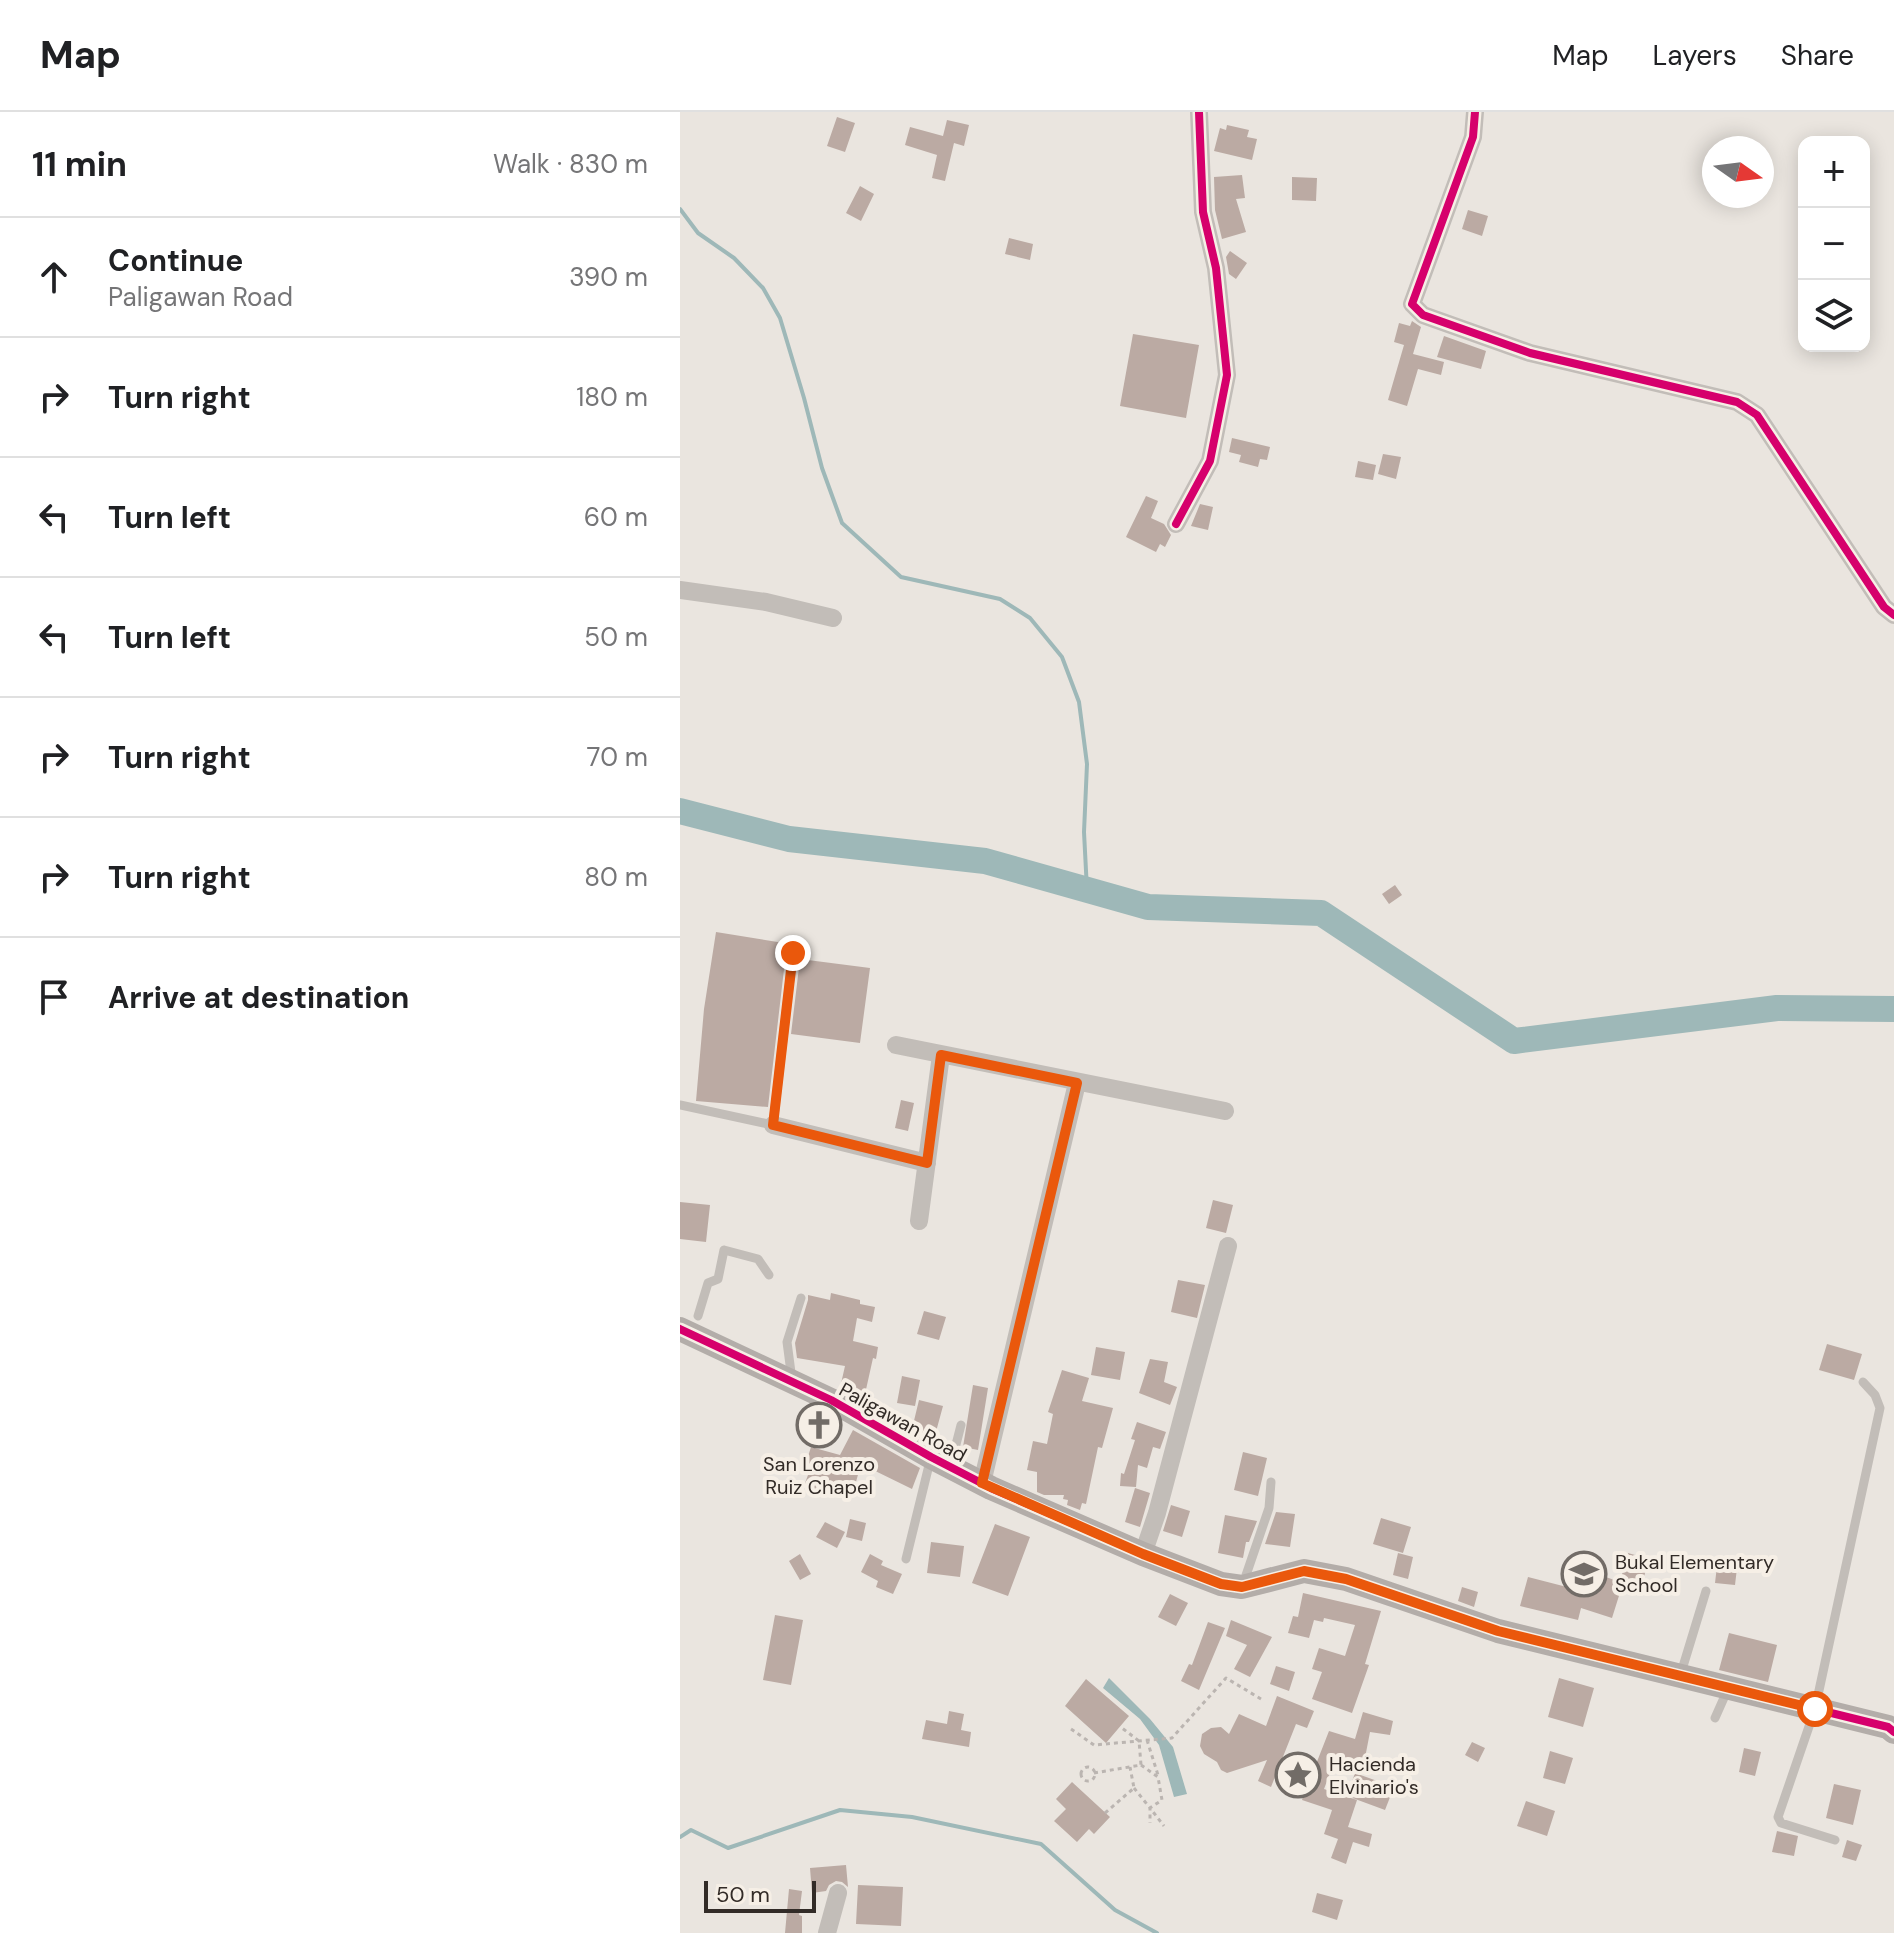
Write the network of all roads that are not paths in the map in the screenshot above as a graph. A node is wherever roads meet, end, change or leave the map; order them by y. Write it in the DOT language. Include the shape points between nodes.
graph roads {
  1 [pos="1199,112"];
  2 [pos="1475,112"];
  3 [pos="1176,524"];
  4 [pos="680,590"];
  5 [pos="1894,615"];
  6 [pos="833,618"];
  7 [pos="793,953"];
  8 [pos="896,1045"];
  9 [pos="941,1055"];
  10 [pos="1077,1083"];
  11 [pos="680,1105"];
  12 [pos="1225,1111"];
  13 [pos="773,1125"];
  14 [pos="927,1163"];
  15 [pos="919,1221"];
  16 [pos="1228,1246"];
  17 [pos="769,1275"];
  18 [pos="801,1298"];
  19 [pos="691,1326"];
  20 [pos="792,1382"];
  21 [pos="1863,1382"];
  22 [pos="961,1425"];
  23 [pos="940,1462"];
  24 [pos="1271,1482"];
  25 [pos="982,1483"];
  26 [pos="1143,1554"];
  27 [pos="906,1559"];
  28 [pos="1242,1587"];
  29 [pos="1706,1591"];
  30 [pos="1680,1676"];
  31 [pos="1729,1688"];
  32 [pos="1815,1709"];
  33 [pos="1715,1718"];
  34 [pos="1894,1732"];
  35 [pos="1835,1840"];
  36 [pos="838,1893"];
  37 [pos="827,1933"];
  1 -- 3 [label="street" via="1203,212 1216,268 1227,375 1210,461"];
  2 -- 5 [label="street" via="1473,137 1412,304 1423,315 1530,353 1747,408 1757,415"];
  4 -- 6 [label="street"];
  7 -- 13 [label="lane"];
  8 -- 9 [label="street"];
  9 -- 10 [label="street"];
  9 -- 14 [label="street"];
  10 -- 12 [label="street"];
  10 -- 25 [label="street"];
  11 -- 13 [label="lane"];
  13 -- 14 [label="street"];
  14 -- 15 [label="street"];
  16 -- 26 [label="street"];
  17 -- 19 [label="lane" via="758,1259 724,1250 718,1279 708,1283"];
  18 -- 20 [label="lane" via="787,1342"];
  19 -- 20 [label="street, Paligawan Road"];
  20 -- 23 [label="street, Paligawan Road"];
  21 -- 32 [label="lane" via="1880,1408"];
  22 -- 23 [label="lane"];
  23 -- 25 [label="street, Paligawan Road"];
  23 -- 27 [label="lane"];
  24 -- 28 [label="lane" via="1269,1508"];
  25 -- 26 [label="street, Paligawan Road"];
  26 -- 28 [label="street, Paligawan Road"];
  28 -- 30 [label="street, Paligawan Road" via="1304,1571 1346,1579 1498,1631"];
  29 -- 30 [label="lane"];
  30 -- 31 [label="street, Paligawan Road"];
  31 -- 32 [label="street, Paligawan Road"];
  31 -- 33 [label="lane"];
  32 -- 34 [label="street, Paligawan Road"];
  32 -- 35 [label="lane" via="1778,1817 1781,1823"];
  36 -- 37 [label="street"];
}
